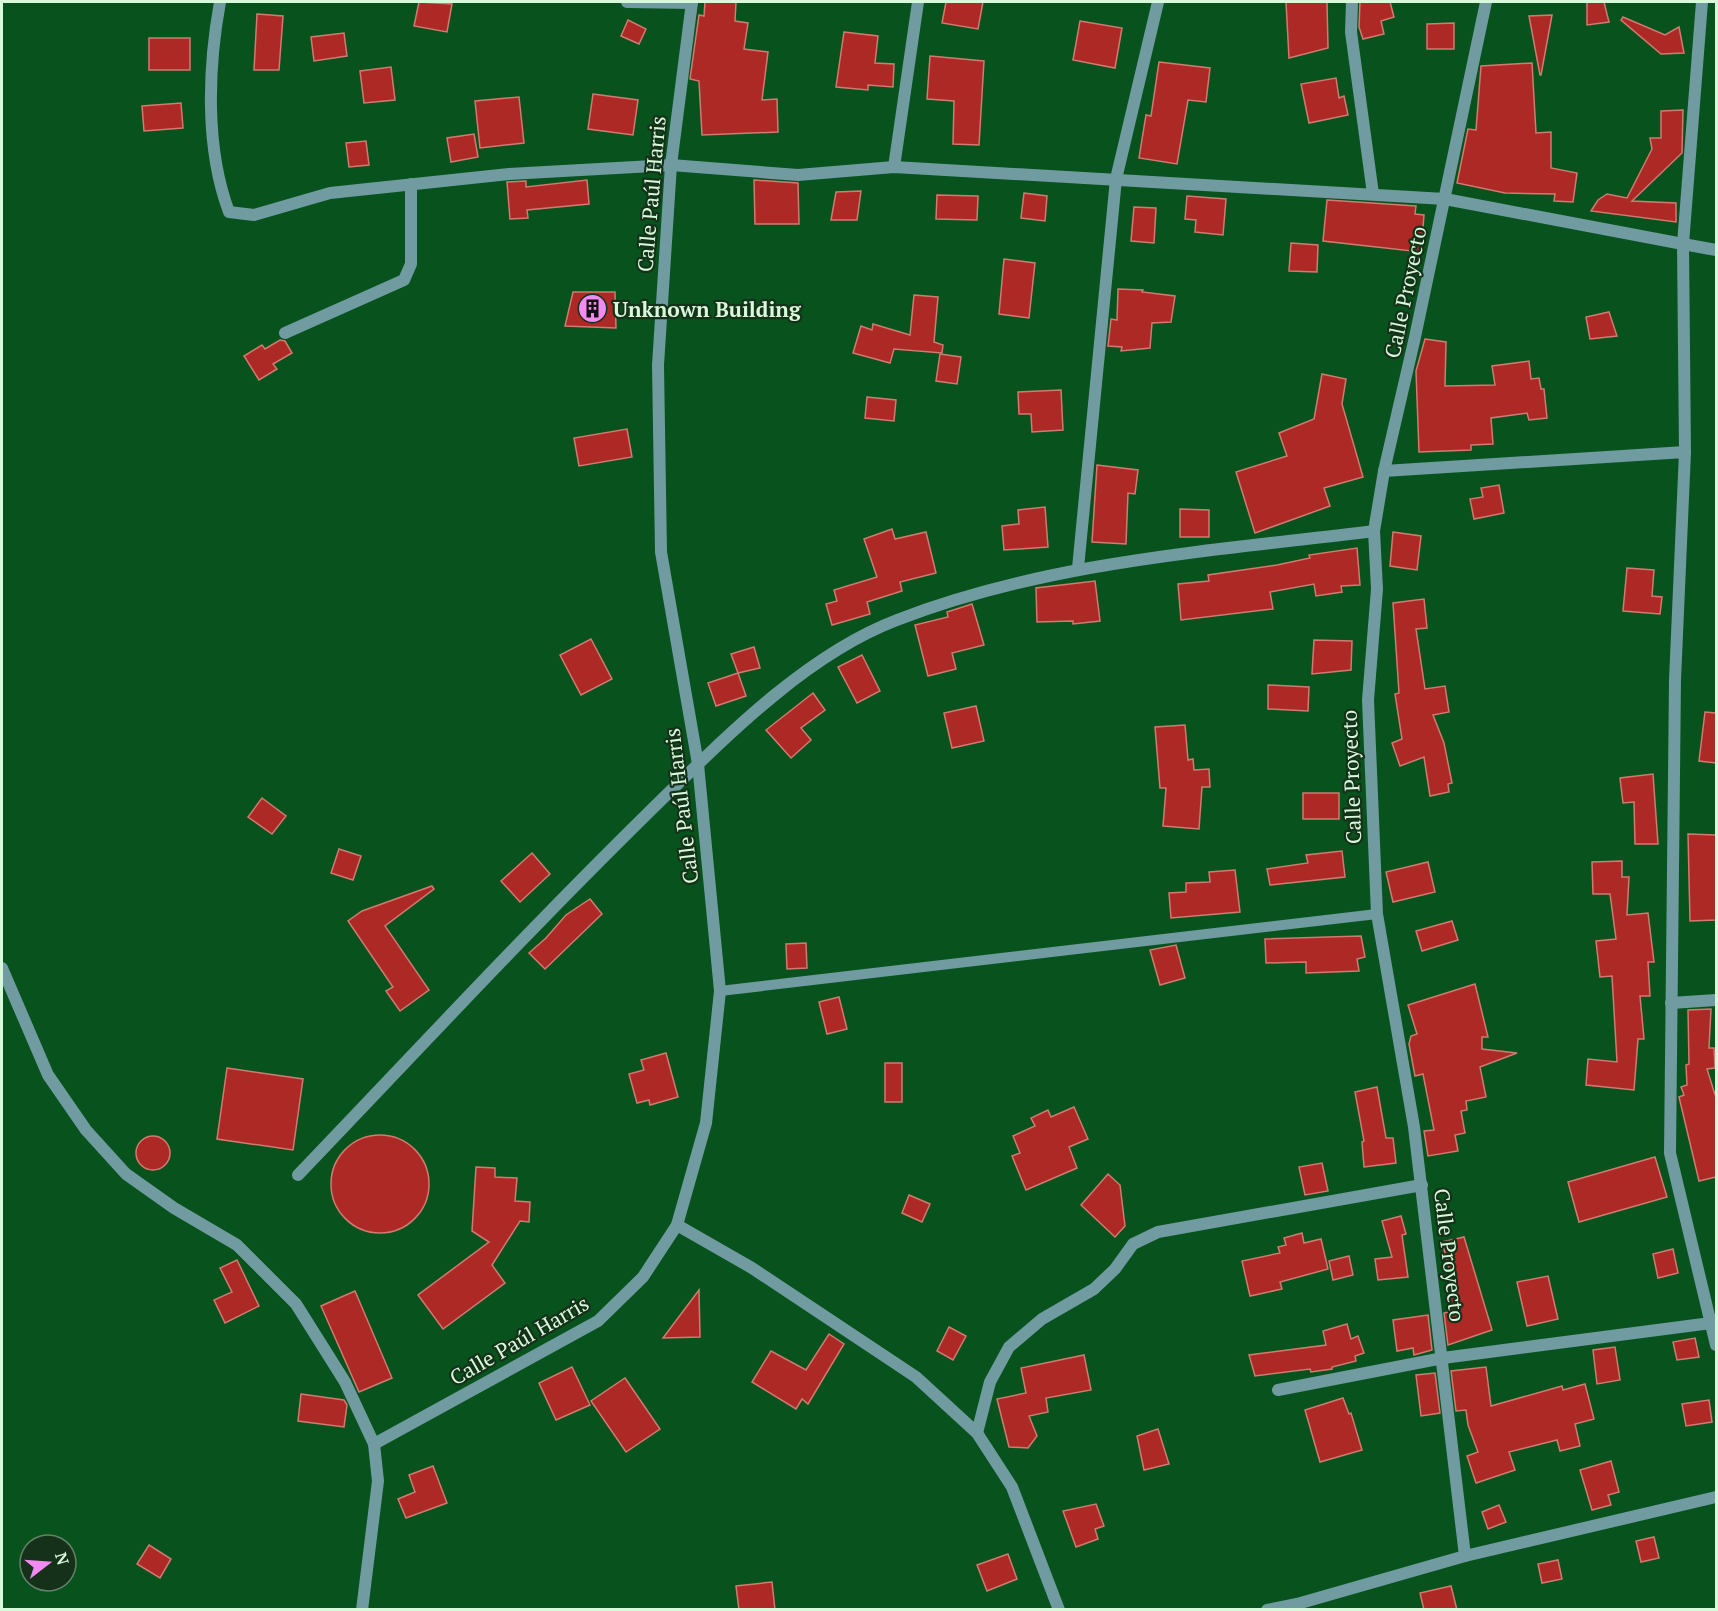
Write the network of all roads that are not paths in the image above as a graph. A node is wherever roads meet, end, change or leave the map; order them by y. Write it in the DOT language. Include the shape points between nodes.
graph roads {
  1 [pos="220,2"];
  2 [pos="627,2"];
  3 [pos="692,2"];
  4 [pos="918,2"];
  5 [pos="1158,2"];
  6 [pos="1352,2"];
  7 [pos="1486,2"];
  8 [pos="1702,2"];
  9 [pos="671,165"];
  10 [pos="894,166"];
  11 [pos="1116,179"];
  12 [pos="411,184"];
  13 [pos="1373,194"];
  14 [pos="1444,199"];
  15 [pos="1683,244"];
  16 [pos="1716,250"];
  17 [pos="285,333"];
  18 [pos="1685,452"];
  19 [pos="1384,471"];
  20 [pos="1374,531"];
  21 [pos="1078,568"];
  22 [pos="698,764"];
  23 [pos="1377,914"];
  24 [pos="2,968"];
  25 [pos="720,991"];
  26 [pos="1716,1000"];
  27 [pos="1671,1003"];
  28 [pos="298,1175"];
  29 [pos="1422,1185"];
  30 [pos="677,1225"];
  31 [pos="1711,1323"];
  32 [pos="1716,1345"];
  33 [pos="1443,1358"];
  34 [pos="1278,1390"];
  35 [pos="977,1433"];
  36 [pos="374,1444"];
  37 [pos="1716,1497"];
  38 [pos="1465,1556"];
  39 [pos="362,1610"];
  40 [pos="1059,1610"];
  41 [pos="1267,1610"];
  1 -- 12 [label="street" via="211,104 219,187 229,212 254,214 330,193"];
  2 -- 3 [label="street"];
  3 -- 9 [label="street, Calle Paúl Harris"];
  4 -- 10 [label="street"];
  5 -- 11 [label="street"];
  6 -- 13 [label="street" via="1351,32"];
  7 -- 14 [label="street, Calle Proyecto"];
  8 -- 15 [label="street"];
  9 -- 10 [label="street" via="798,175"];
  9 -- 12 [label="street"];
  9 -- 22 [label="street, Calle Paúl Harris" via="658,365 661,552"];
  10 -- 11 [label="street"];
  11 -- 13 [label="street"];
  11 -- 21 [label="street"];
  12 -- 17 [label="street" via="411,264 404,280"];
  13 -- 14 [label="street"];
  14 -- 15 [label="street"];
  14 -- 19 [label="street, Calle Proyecto"];
  15 -- 16 [label="street"];
  15 -- 18 [label="street"];
  18 -- 19 [label="street"];
  18 -- 27 [label="street" via="1675,680"];
  19 -- 20 [label="street, Calle Proyecto"];
  20 -- 21 [label="street"];
  20 -- 23 [label="street, Calle Proyecto" via="1377,589 1368,700"];
  21 -- 22 [label="street" via="896,620 844,646 749,715"];
  22 -- 25 [label="street, Calle Paúl Harris"];
  22 -- 28 [label="street" via="575,885"];
  23 -- 25 [label="lane"];
  23 -- 29 [label="street, Calle Proyecto"];
  24 -- 36 [label="street" via="48,1075 86,1130 126,1174 237,1245 296,1304 345,1382"];
  25 -- 30 [label="street, Calle Paúl Harris" via="706,1123"];
  26 -- 27 [label="street"];
  27 -- 31 [label="street" via="1670,1153"];
  29 -- 33 [label="street, Calle Proyecto"];
  29 -- 35 [label="street" via="1158,1232 1133,1244 1094,1289 1042,1319 1009,1347 990,1382"];
  30 -- 35 [label="street" via="752,1268 916,1377"];
  30 -- 36 [label="street, Calle Paúl Harris" via="644,1277 598,1321"];
  31 -- 32 [label="street"];
  31 -- 33 [label="street"];
  33 -- 34 [label="street"];
  33 -- 38 [label="street, Calle Proyecto"];
  35 -- 40 [label="street" via="1012,1487"];
  36 -- 39 [label="street" via="378,1481"];
  37 -- 38 [label="street"];
  38 -- 41 [label="street"];
}
